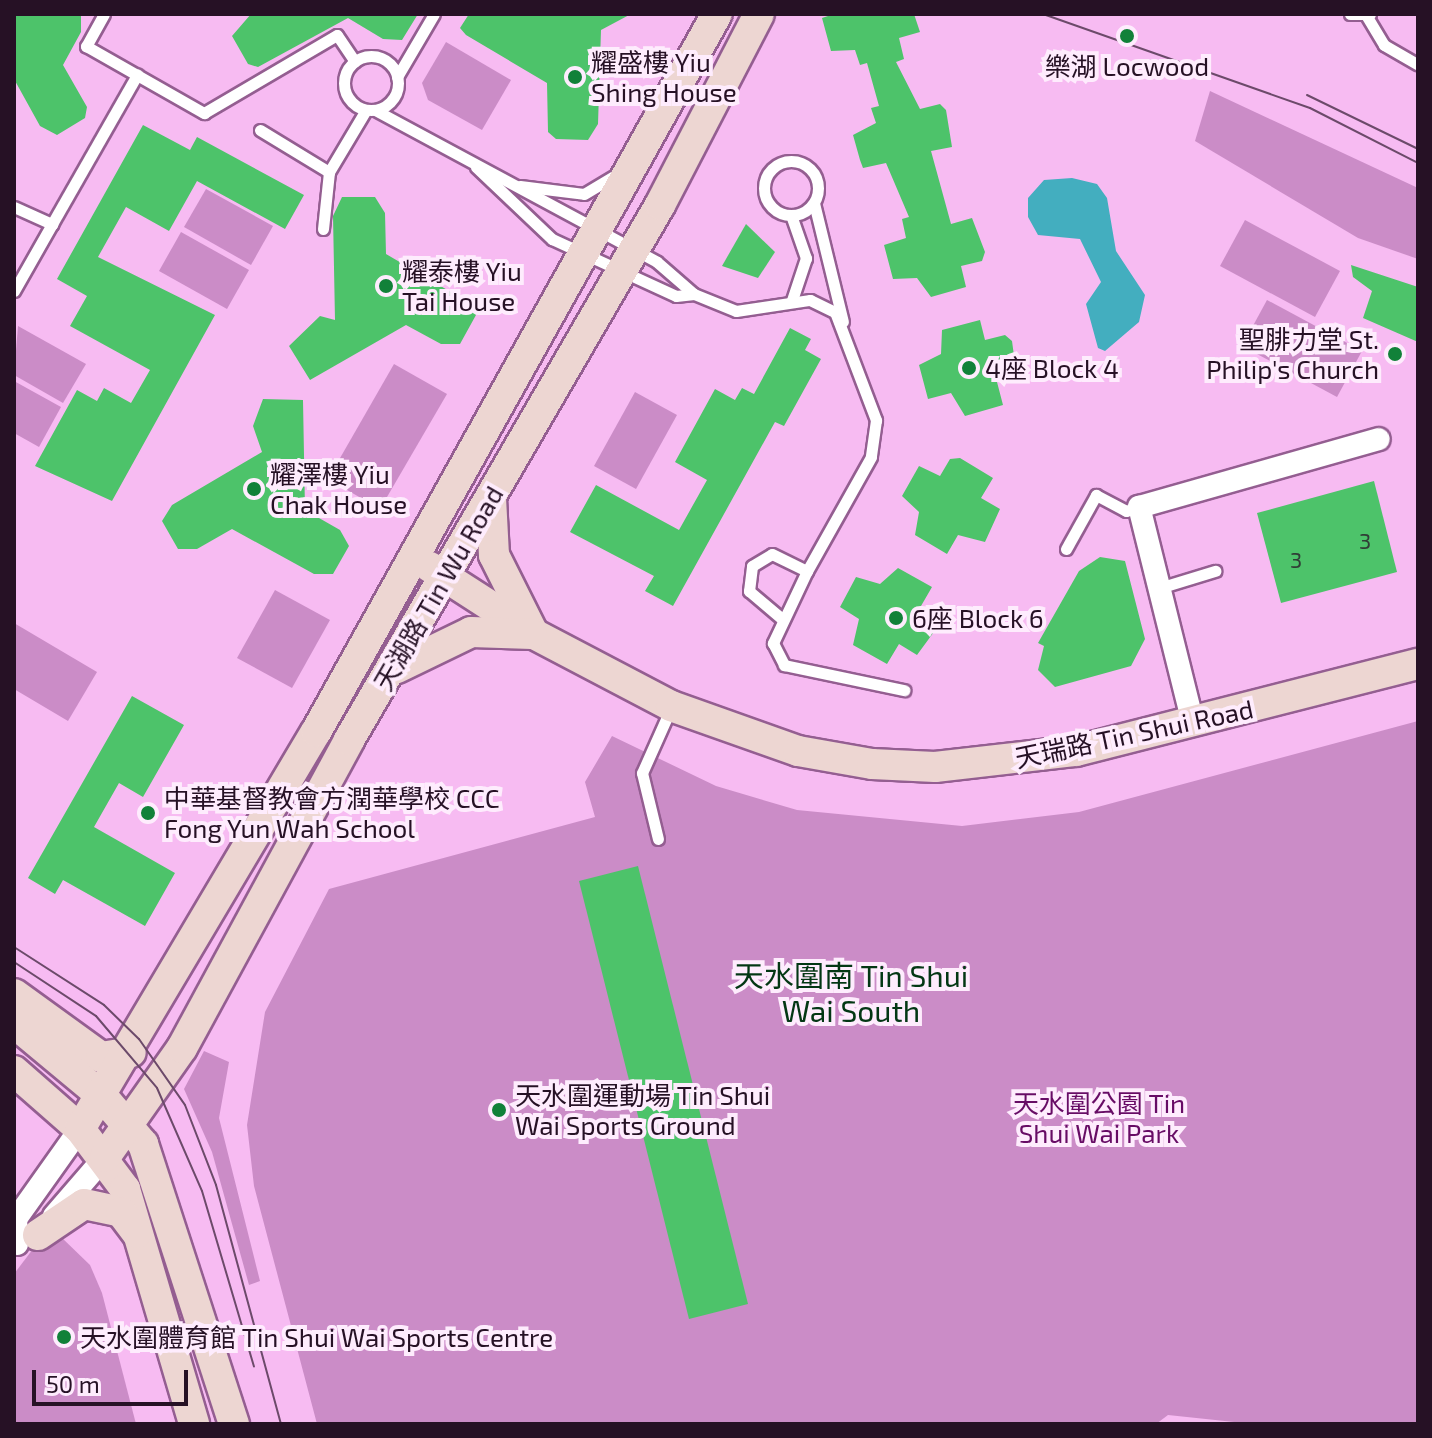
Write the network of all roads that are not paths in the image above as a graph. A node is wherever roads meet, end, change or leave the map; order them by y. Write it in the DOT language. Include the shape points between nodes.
graph roads {
  1 [pos="104,14"];
  2 [pos="434,14"];
  3 [pos="717,14"];
  4 [pos="759,14"];
  5 [pos="1350,14"];
  6 [pos="1368,15"];
  7 [pos="355,62"];
  8 [pos="1418,65"];
  9 [pos="137,75"];
  10 [pos="397,77"];
  11 [pos="370,110"];
  12 [pos="260,130"];
  13 [pos="638,153"];
  14 [pos="476,167"];
  15 [pos="329,172"];
  16 [pos="504,182"];
  17 [pos="814,203"];
  18 [pos="14,207"];
  19 [pos="791,215"];
  20 [pos="52,224"];
  21 [pos="323,229"];
  22 [pos="600,233"];
  23 [pos="585,259"];
  24 [pos="628,261"];
  25 [pos="14,291"];
  26 [pos="694,294"];
  27 [pos="792,300"];
  28 [pos="843,323"];
  29 [pos="1379,439"];
  30 [pos="491,497"];
  31 [pos="1139,507"];
  32 [pos="1066,549"];
  33 [pos="415,558"];
  34 [pos="807,571"];
  35 [pos="1215,571"];
  36 [pos="446,577"];
  37 [pos="1159,588"];
  38 [pos="781,618"];
  39 [pos="534,634"];
  40 [pos="1407,667"];
  41 [pos="387,676"];
  42 [pos="904,690"];
  43 [pos="671,706"];
  44 [pos="1193,723"];
  45 [pos="658,839"];
  46 [pos="14,994"];
  47 [pos="14,1023"];
  48 [pos="131,1052"];
  49 [pos="14,1071"];
  50 [pos="103,1097"];
  51 [pos="131,1125"];
  52 [pos="80,1129"];
  53 [pos="105,1157"];
  54 [pos="23,1242"];
  55 [pos="150,1259"];
  56 [pos="194,1424"];
  57 [pos="234,1424"];
  1 -- 9 [label="lane" via="86,46"];
  2 -- 10 [label="lane"];
  3 -- 13 [label="main road, 天湖路 Tin Wu Road"];
  4 -- 24 [label="main road, 天湖路 Tin Wu Road"];
  5 -- 6 [label="lane"];
  6 -- 8 [label="lane" via="1384,45"];
  7 -- 9 [label="lane" via="337,35 204,113"];
  7 -- 10 [label="lane" via="380,58"];
  7 -- 11 [label="lane" via="344,86"];
  9 -- 20 [label="lane"];
  10 -- 11 [label="lane" via="390,102"];
  11 -- 14 [label="lane"];
  11 -- 15 [label="lane"];
  12 -- 15 [label="lane"];
  13 -- 16 [label="lane" via="584,194"];
  13 -- 22 [label="main road, 天湖路 Tin Wu Road"];
  14 -- 16 [label="lane"];
  14 -- 23 [label="lane" via="552,239"];
  15 -- 21 [label="lane"];
  16 -- 22 [label="lane"];
  17 -- 19 [label="lane"];
  17 -- 19 [label="lane" via="818,185 810,169 793,161 776,166 766,197"];
  17 -- 28 [label="lane"];
  18 -- 20 [label="lane"];
  19 -- 27 [label="lane" via="806,258"];
  20 -- 25 [label="lane"];
  22 -- 23 [label="main road, 天湖路 Tin Wu Road"];
  22 -- 24 [label="lane"];
  23 -- 24 [label="lane"];
  23 -- 33 [label="main road, 天湖路 Tin Wu Road"];
  24 -- 26 [label="lane" via="686,281"];
  24 -- 26 [label="lane" via="676,296"];
  24 -- 30 [label="main road, 天湖路 Tin Wu Road"];
  26 -- 27 [label="lane" via="736,311"];
  27 -- 28 [label="lane" via="824,304"];
  28 -- 34 [label="lane" via="876,420 871,457"];
  29 -- 31 [label="street"];
  30 -- 36 [label="main road, 天湖路 Tin Wu Road"];
  30 -- 39 [label="main road" via="494,555"];
  31 -- 32 [label="lane" via="1126,511 1096,495"];
  31 -- 37 [label="street"];
  33 -- 36 [label="main road, 天瑞路 Tin Shui Road"];
  33 -- 48 [label="main road, 天湖路 Tin Wu Road"];
  34 -- 38 [label="lane"];
  34 -- 38 [label="lane" via="782,555 752,566 749,591"];
  35 -- 37 [label="lane"];
  36 -- 39 [label="main road, 天瑞路 Tin Shui Road"];
  36 -- 41 [label="main road, 天湖路 Tin Wu Road"];
  37 -- 44 [label="street"];
  38 -- 42 [label="lane" via="774,652 784,665"];
  39 -- 41 [label="main road" via="460,635"];
  39 -- 43 [label="main road, 天瑞路 Tin Shui Road"];
  40 -- 44 [label="main road, 天瑞路 Tin Shui Road"];
  41 -- 51 [label="main road, 天湖路 Tin Wu Road" via="182,1048"];
  43 -- 44 [label="main road, 天瑞路 Tin Shui Road" via="798,751 935,767 1076,751"];
  43 -- 45 [label="lane" via="642,773"];
  46 -- 48 [label="main road" via="101,1057"];
  47 -- 50 [label="main road"];
  48 -- 50 [label="main road, 天湖路 Tin Wu Road"];
  49 -- 52 [label="main road"];
  50 -- 51 [label="main road"];
  50 -- 52 [label="main road, 天湖路 Tin Wu Road"];
  51 -- 53 [label="main road, 天湖路 Tin Wu Road"];
  51 -- 57 [label="main road" via="170,1212"];
  52 -- 53 [label="main road"];
  52 -- 54 [label="street" via="16,1219"];
  53 -- 54 [label="street"];
  53 -- 55 [label="main road"];
  54 -- 55 [label="main road" via="72,1206 105,1205 132,1222"];
  55 -- 56 [label="main road"];
}
